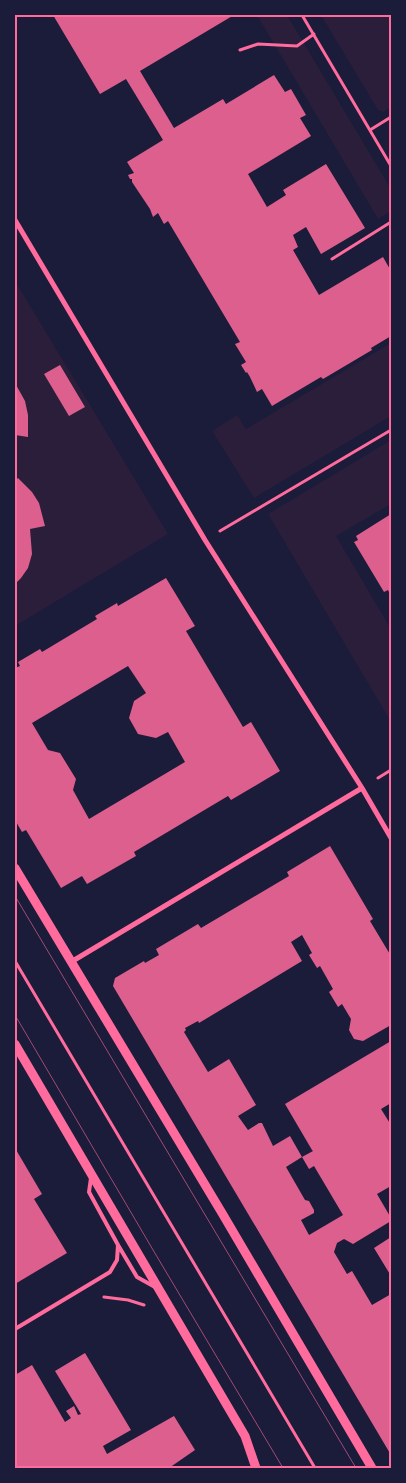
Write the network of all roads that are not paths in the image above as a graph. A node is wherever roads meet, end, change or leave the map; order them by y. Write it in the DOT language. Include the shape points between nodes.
graph roads {
  1 [pos="15,220"];
  2 [pos="362,788"];
  3 [pos="391,838"];
  4 [pos="15,868"];
  5 [pos="70,962"];
  6 [pos="15,1044"];
  7 [pos="92,1173"];
  8 [pos="118,1245"];
  9 [pos="160,1290"];
  10 [pos="15,1329"];
  11 [pos="256,1468"];
  12 [pos="372,1468"];
  1 -- 2 [label="street" via="205,540"];
  2 -- 3 [label="street"];
  2 -- 5 [label="street"];
  4 -- 5 [label="street"];
  5 -- 12 [label="street"];
  6 -- 7 [label="street"];
  7 -- 8 [label="lane" via="89,1192"];
  7 -- 9 [label="street"];
  8 -- 9 [label="lane" via="136,1277"];
  8 -- 10 [label="lane" via="117,1260 110,1272"];
  9 -- 11 [label="street" via="245,1436"];
}
